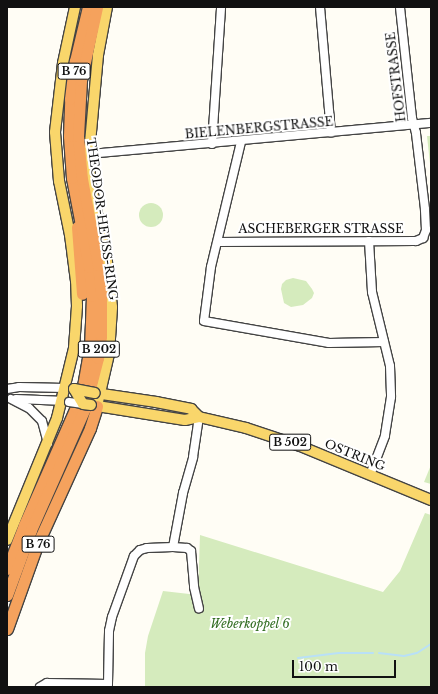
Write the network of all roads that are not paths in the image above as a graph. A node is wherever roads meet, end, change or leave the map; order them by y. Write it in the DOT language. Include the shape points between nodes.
graph roads {
  1 [pos="75,7"];
  2 [pos="88,7"];
  3 [pos="97,7"];
  4 [pos="107,7"];
  5 [pos="221,7"];
  6 [pos="320,7"];
  7 [pos="400,7"];
  8 [pos="431,123"];
  9 [pos="414,124"];
  10 [pos="332,133"];
  11 [pos="78,136"];
  12 [pos="241,142"];
  13 [pos="212,144"];
  14 [pos="89,154"];
  15 [pos="90,180"];
  16 [pos="80,216"];
  17 [pos="423,238"];
  18 [pos="369,241"];
  19 [pos="218,242"];
  20 [pos="82,294"];
  21 [pos="77,306"];
  22 [pos="82,332"];
  23 [pos="384,342"];
  24 [pos="7,389"];
  25 [pos="69,389"];
  26 [pos="98,393"];
  27 [pos="9,398"];
  28 [pos="66,401"];
  29 [pos="90,405"];
  30 [pos="199,417"];
  31 [pos="56,450"];
  32 [pos="370,475"];
  33 [pos="431,500"];
  34 [pos="7,540"];
  35 [pos="173,547"];
  36 [pos="7,570"];
  37 [pos="7,595"];
  38 [pos="199,608"];
  39 [pos="7,629"];
  40 [pos="40,687"];
  1 -- 21 [label="main road" via="64,63 55,132 59,181 73,260"];
  2 -- 16 [label="highway, THEODOR-HEUSS-RING / B 76" via="75,61 70,100 72,178"];
  3 -- 11 [label="highway, THEODOR-HEUSS-RING / B 202" via="81,80"];
  4 -- 14 [label="main road, THEODOR-HEUSS-RING" via="98,55"];
  5 -- 13 [label="street"];
  6 -- 10 [label="street"];
  7 -- 9 [label="street, HOFSTRASSE"];
  8 -- 9 [label="street, BIELENBERGSTRASSE"];
  9 -- 10 [label="street, BIELENBERGSTRASSE"];
  9 -- 17 [label="street, HOFSTRASSE" via="425,209 426,230"];
  10 -- 12 [label="street, BIELENBERGSTRASSE"];
  11 -- 15 [label="highway"];
  11 -- 31 [label="highway, THEODOR-HEUSS-RING / B 202" via="82,179 98,264 101,336 92,387 85,408"];
  12 -- 13 [label="street, BIELENBERGSTRASSE"];
  12 -- 19 [label="street"];
  13 -- 14 [label="street, BIELENBERGSTRASSE"];
  14 -- 15 [label="main road, THEODOR-HEUSS-RING"];
  15 -- 26 [label="main road, THEODOR-HEUSS-RING" via="111,282 111,333"];
  16 -- 20 [label="highway, B 76" via="77,229"];
  16 -- 31 [label="highway, THEODOR-HEUSS-RING / B 76" via="92,296 90,348 83,386"];
  17 -- 18 [label="street, ASCHEBERGER STRASSE" via="416,241"];
  18 -- 19 [label="street, ASCHEBERGER STRASSE"];
  18 -- 23 [label="street" via="372,292"];
  19 -- 23 [label="street" via="211,267 204,321 329,343"];
  20 -- 22 [label="main road"];
  21 -- 22 [label="main road"];
  21 -- 25 [label="main road"];
  22 -- 25 [label="main road" via="74,378"];
  23 -- 32 [label="street" via="390,366 390,411 385,436"];
  24 -- 25 [label="street, OSTRING"];
  25 -- 26 [label="main road, OSTRING / B 502, bridge"];
  25 -- 28 [label="main road"];
  25 -- 29 [label="main road, bridge"];
  26 -- 29 [label="main road, B 76"];
  26 -- 30 [label="main road, OSTRING / B 502" via="190,410"];
  27 -- 28 [label="street, OSTRING"];
  27 -- 31 [label="street, OSTRING" via="29,408 42,421"];
  28 -- 29 [label="street, OSTRING, bridge"];
  28 -- 31 [label="main road" via="57,418"];
  29 -- 30 [label="main road, OSTRING / B 502" via="185,420"];
  29 -- 39 [label="highway, B 76" via="90,428 37,545"];
  30 -- 32 [label="main road, OSTRING / B 502" via="267,435"];
  30 -- 35 [label="street"];
  31 -- 34 [label="main road"];
  31 -- 36 [label="highway, B 76"];
  31 -- 37 [label="highway, B 76"];
  32 -- 33 [label="main road, OSTRING / B 502"];
  35 -- 38 [label="street" via="187,548 191,551 194,587"];
  35 -- 40 [label="street" via="147,548 134,556 109,631 108,684 47,683"];
}
